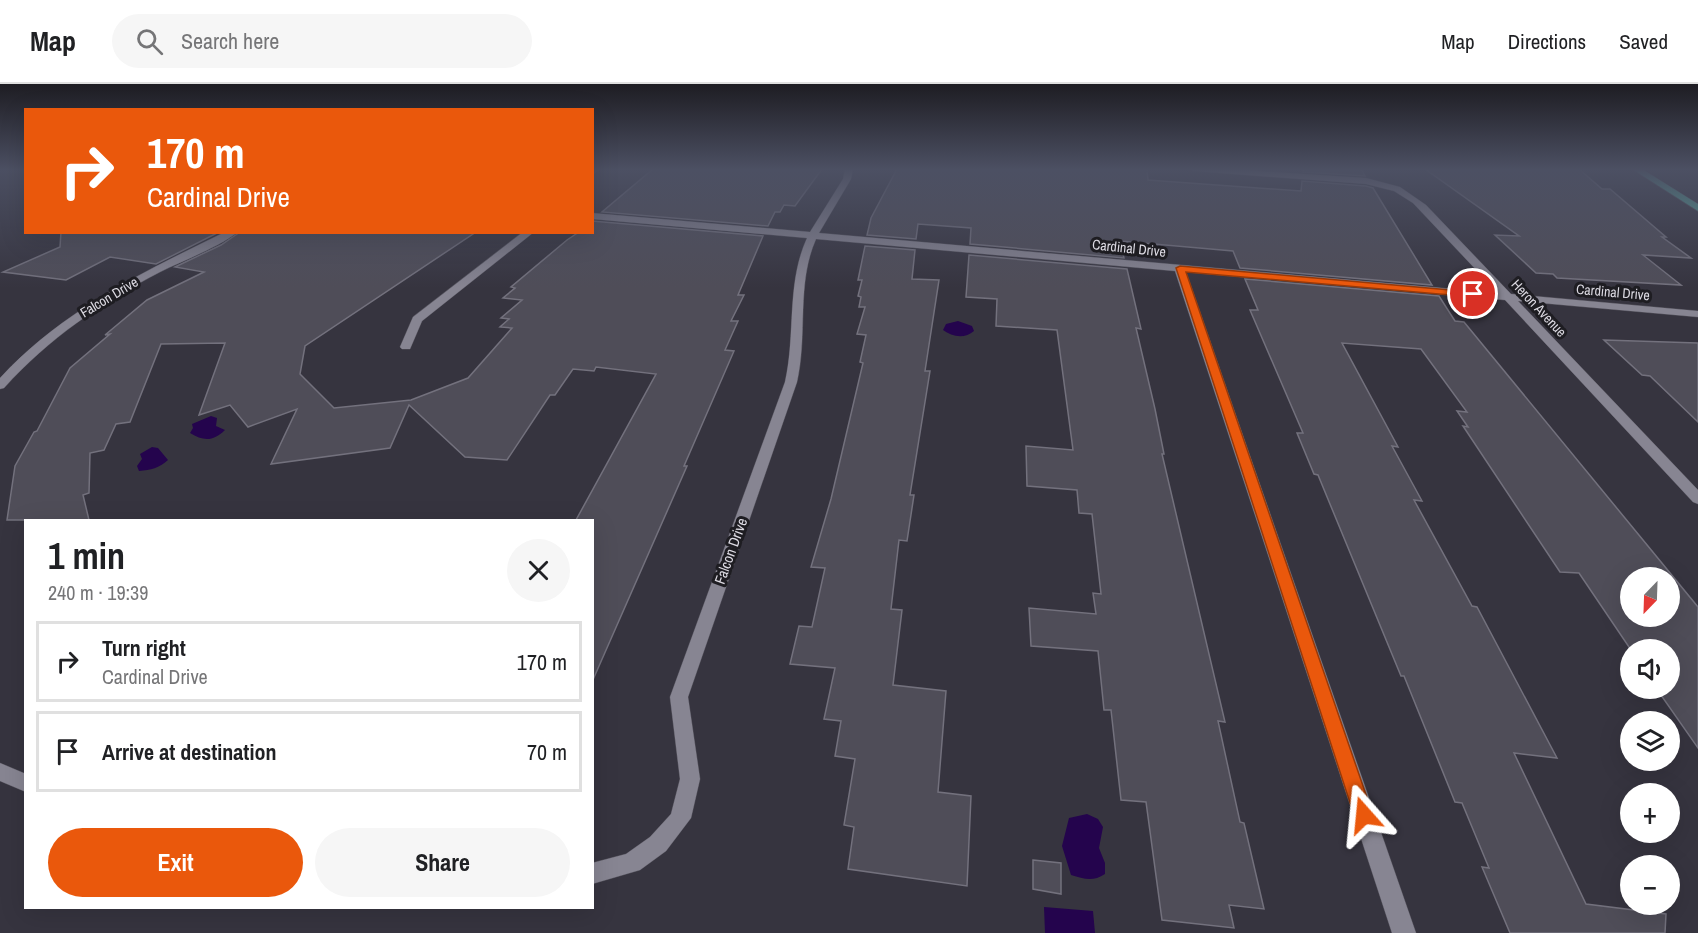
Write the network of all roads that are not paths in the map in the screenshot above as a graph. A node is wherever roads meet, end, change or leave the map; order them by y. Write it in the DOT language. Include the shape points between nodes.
graph roads {
  1 [pos="828,209"];
  2 [pos="1424,209"];
  3 [pos="594,216"];
  4 [pos="230,234"];
  5 [pos="527,234"];
  6 [pos="812,234"];
  7 [pos="1180,268"];
  8 [pos="1509,298"];
  9 [pos="1698,314"];
  10 [pos="406,347"];
  11 [pos="0,385"];
  12 [pos="1698,499"];
  13 [pos="0,772"];
  14 [pos="24,782"];
  15 [pos="594,874"];
  16 [pos="1404,933"];
  1 -- 6 [label="street, Falcon Drive"];
  2 -- 8 [label="street, Heron Avenue"];
  3 -- 6 [label="street, Cardinal Drive"];
  4 -- 11 [label="street, Falcon Drive" via="102,299 41,342"];
  5 -- 10 [label="street" via="417,319"];
  6 -- 7 [label="street, Cardinal Drive"];
  6 -- 15 [label="street, Falcon Drive" via="800,273 791,382 679,697 690,779 680,818 658,844 632,864"];
  7 -- 8 [label="street, Cardinal Drive"];
  7 -- 16 [label="street"];
  8 -- 9 [label="street, Cardinal Drive"];
  8 -- 12 [label="street, Heron Avenue"];
  13 -- 14 [label="street"];
}
